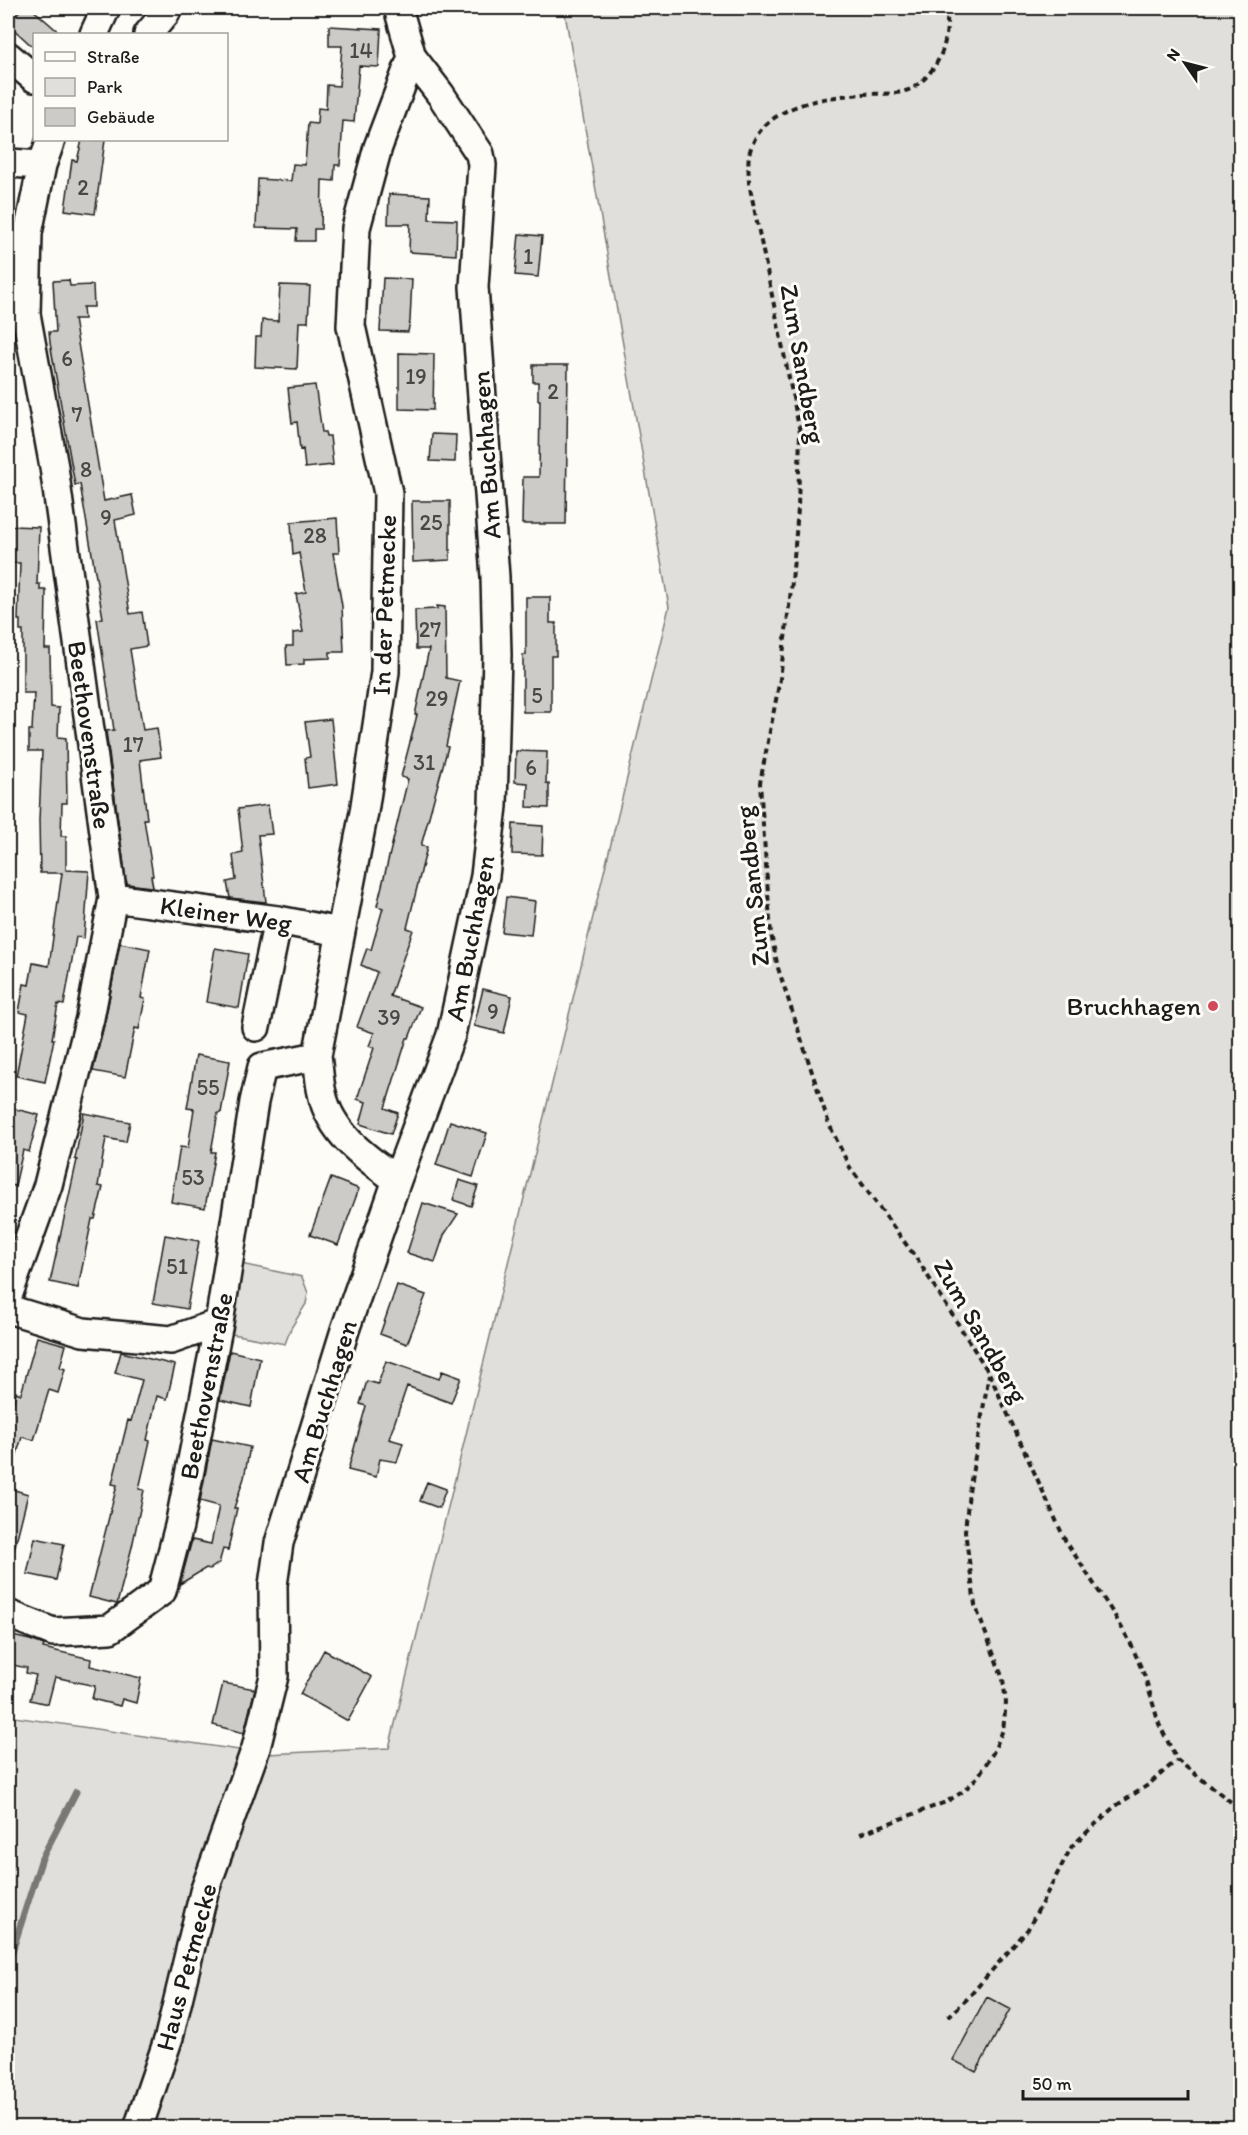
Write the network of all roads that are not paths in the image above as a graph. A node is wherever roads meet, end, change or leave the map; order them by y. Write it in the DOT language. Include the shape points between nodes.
graph roads {
  1 [pos="106,8"];
  2 [pos="168,8"];
  3 [pos="398,8"];
  4 [pos="94,33"];
  5 [pos="149,33"];
  6 [pos="8,56"];
  7 [pos="412,57"];
  8 [pos="33,77"];
  9 [pos="51,141"];
  10 [pos="8,163"];
  11 [pos="42,165"];
  12 [pos="113,898"];
  13 [pos="278,920"];
  14 [pos="340,932"];
  15 [pos="255,1027"];
  16 [pos="317,1056"];
  17 [pos="397,1180"];
  18 [pos="8,1296"];
  19 [pos="8,1309"];
  20 [pos="219,1323"];
  21 [pos="8,1614"];
  22 [pos="234,1808"];
  23 [pos="138,2127"];
  1 -- 4 [label="street"];
  2 -- 5 [label="street"];
  3 -- 7 [label="street"];
  6 -- 8 [label="street"];
  7 -- 14 [label="street, In der Petmecke" via="378,147 356,228 351,326 388,493 385,672 364,812"];
  7 -- 17 [label="street, Am Buchhagen" via="480,154 482,165 474,287 495,577 496,738 485,876 454,1024"];
  9 -- 11 [label="street, Beethovenstraße"];
  10 -- 11 [label="street"];
  11 -- 12 [label="street, Beethovenstraße" via="28,233 26,314 54,467"];
  12 -- 13 [label="street, Kleiner Weg"];
  12 -- 18 [label="street, Beethovenstraße" via="90,1018 48,1185"];
  13 -- 14 [label="street, Kleiner Weg"];
  13 -- 15 [label="street"];
  14 -- 16 [label="street, In der Petmecke"];
  16 -- 17 [label="street, In der Petmecke" via="322,1095 333,1124 373,1163"];
  16 -- 20 [label="street, Beethovenstraße" via="262,1067"];
  17 -- 22 [label="street, Am Buchhagen" via="345,1330 279,1543 273,1585 274,1676 256,1748"];
  19 -- 20 [label="street" via="83,1332 171,1340"];
  20 -- 21 [label="street, Beethovenstraße" via="179,1526 162,1591 110,1629 53,1632"];
  22 -- 23 [label="street, Haus Petmecke" via="204,1892 169,2037"];
}
